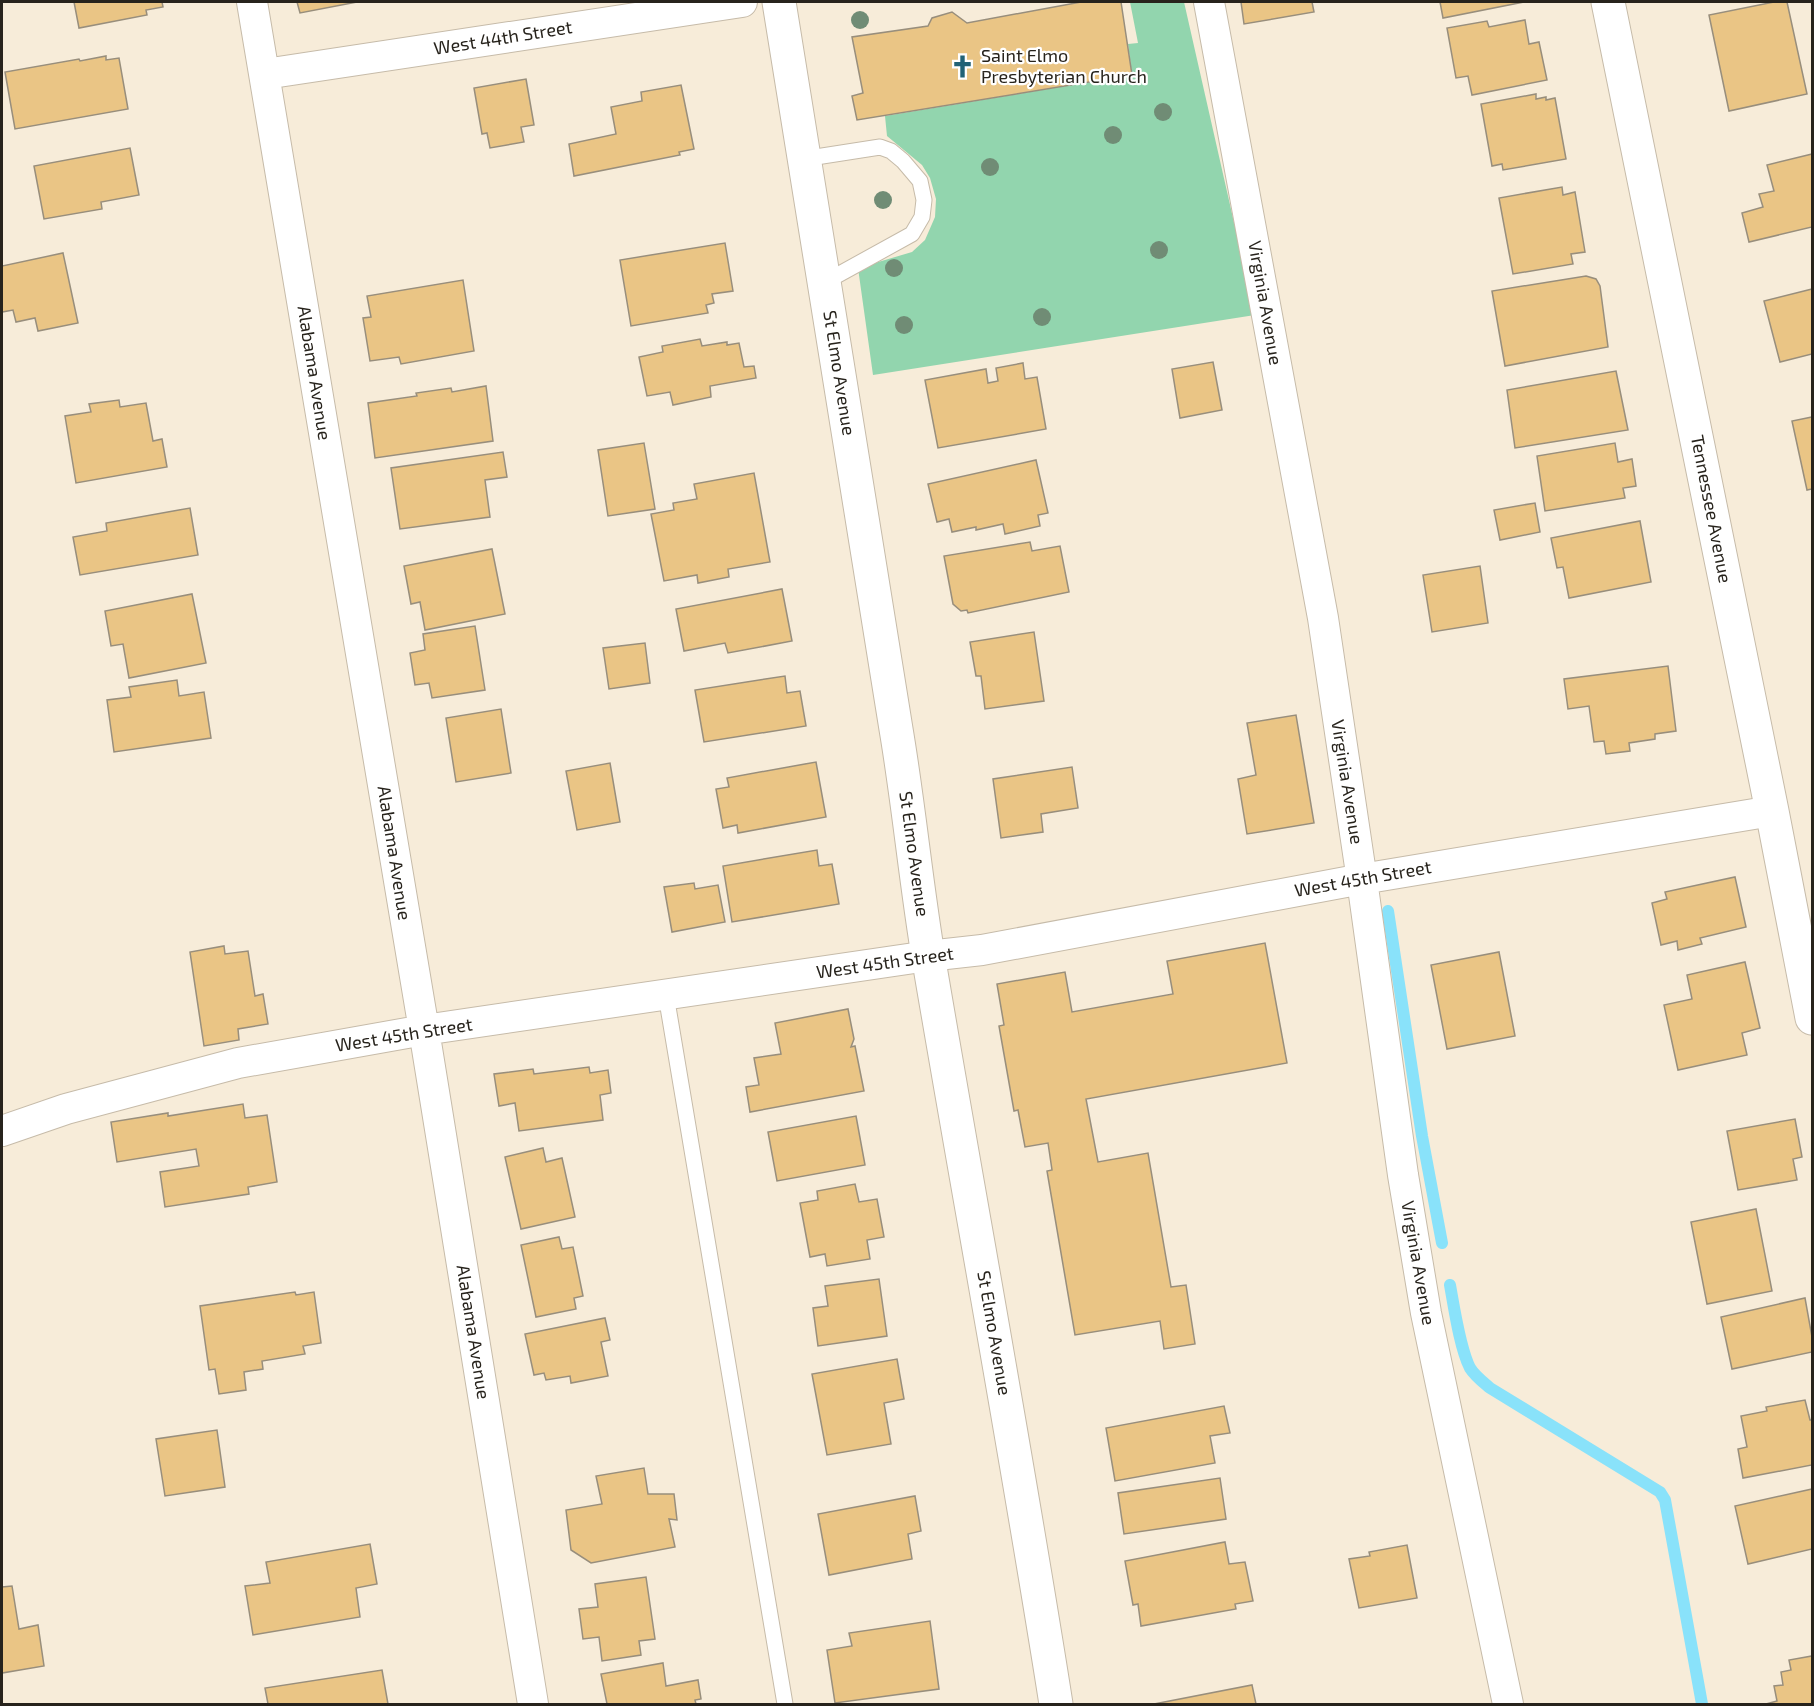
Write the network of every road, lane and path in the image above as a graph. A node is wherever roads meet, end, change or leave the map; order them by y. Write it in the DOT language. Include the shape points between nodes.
graph roads {
  1 [pos="252,2"];
  2 [pos="742,2"];
  3 [pos="779,2"];
  4 [pos="1209,2"];
  5 [pos="1608,2"];
  6 [pos="264,74"];
  7 [pos="803,159"];
  8 [pos="825,282"];
  9 [pos="1772,811"];
  10 [pos="1362,879"];
  11 [pos="1806,946"];
  12 [pos="928,956"];
  13 [pos="666,995"];
  14 [pos="1812,1018"];
  15 [pos="424,1030"];
  16 [pos="2,1131"];
  17 [pos="533,1704"];
  18 [pos="784,1704"];
  19 [pos="1056,1704"];
  20 [pos="1508,1704"];
  1 -- 6 [label="street, Alabama Avenue"];
  2 -- 6 [label="street, West 44th Street"];
  3 -- 7 [label="main road, St Elmo Avenue"];
  4 -- 10 [label="street, Virginia Avenue" via="1323,618"];
  5 -- 9 [label="main road, Tennessee Avenue"];
  6 -- 15 [label="street, Alabama Avenue"];
  7 -- 8 [label="main road, St Elmo Avenue"];
  7 -- 8 [label="lane" via="880,147 891,151 920,182 924,200 912,234"];
  8 -- 12 [label="main road, St Elmo Avenue" via="897,732"];
  9 -- 10 [label="street, West 45th Street"];
  9 -- 11 [label="main road, Tennessee Avenue"];
  10 -- 12 [label="street, West 45th Street" via="982,950"];
  10 -- 20 [label="street, Virginia Avenue" via="1424,1302"];
  11 -- 14 [label="main road, Tennessee Avenue"];
  12 -- 13 [label="street, West 45th Street"];
  12 -- 19 [label="main road, St Elmo Avenue"];
  13 -- 15 [label="street, West 45th Street"];
  13 -- 18 [label="lane"];
  15 -- 16 [label="street, West 45th Street" via="238,1063 66,1109"];
  15 -- 17 [label="street, Alabama Avenue"];
}
